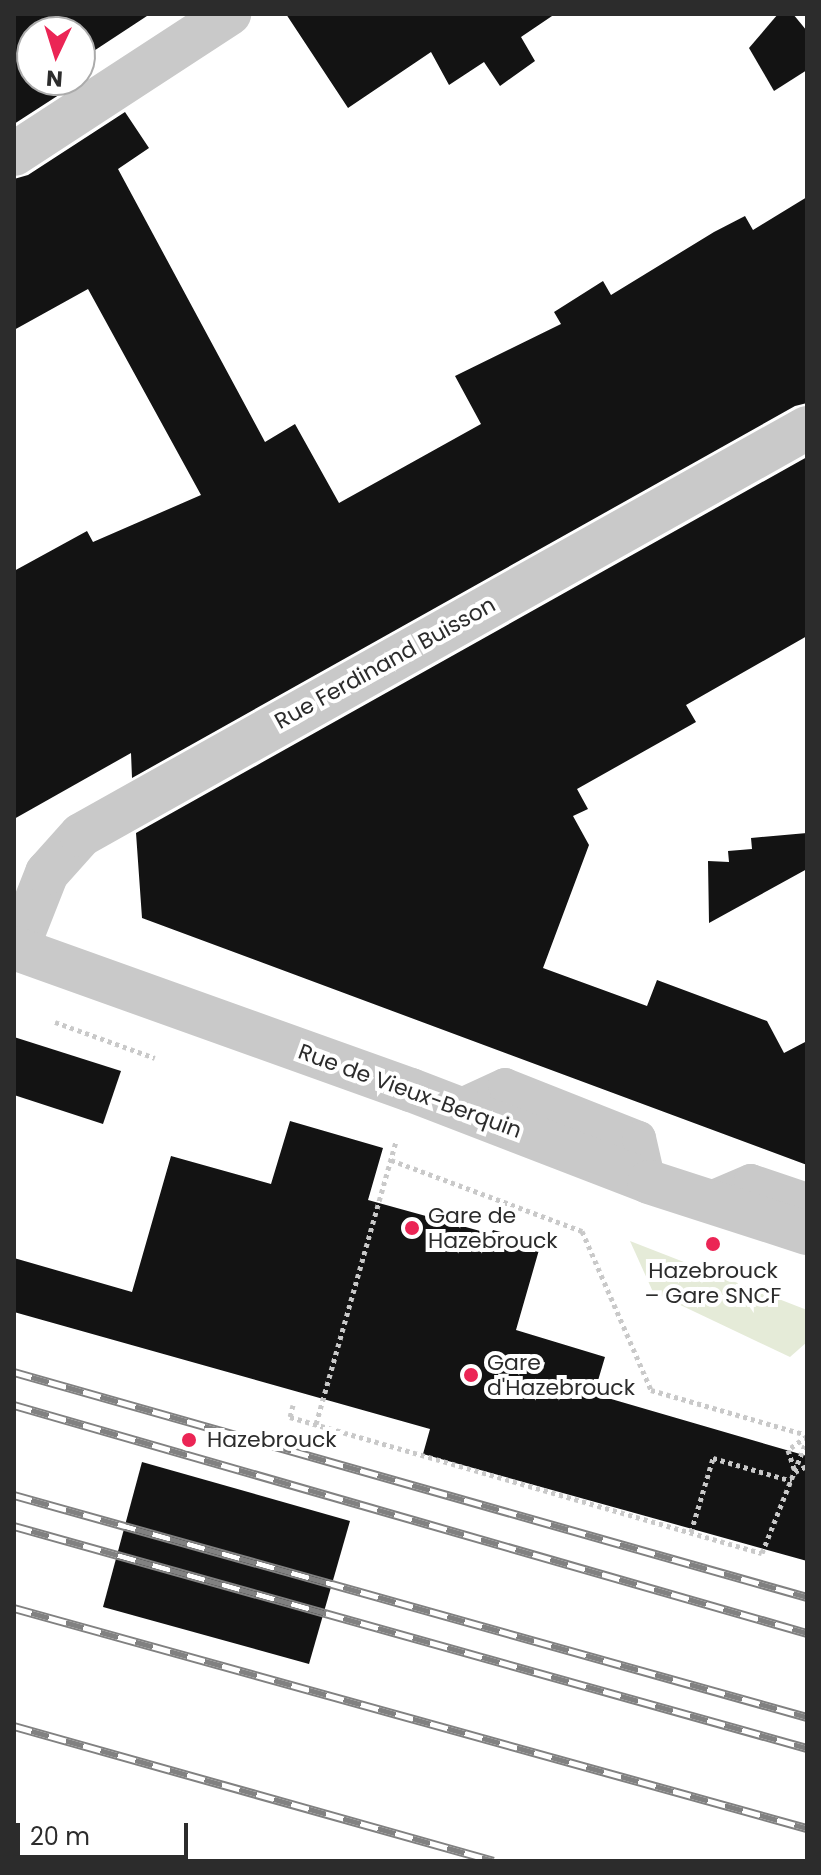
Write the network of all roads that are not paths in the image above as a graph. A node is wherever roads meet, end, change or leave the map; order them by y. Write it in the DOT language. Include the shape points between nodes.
graph roads {
  1 [pos="229,14"];
  2 [pos="14,154"];
  3 [pos="807,428"];
  4 [pos="16,948"];
  5 [pos="807,1200"];
  6 [pos="704,1201"];
  7 [pos="807,1233"];
  1 -- 2 [label="street"];
  3 -- 4 [label="street, Rue Ferdinand Buisson" via="81,835 47,873"];
  4 -- 6 [label="street, Rue de Vieux-Berquin"];
  5 -- 6 [label="lane" via="751,1181"];
  6 -- 7 [label="street, Rue de Vieux-Berquin"];
}
